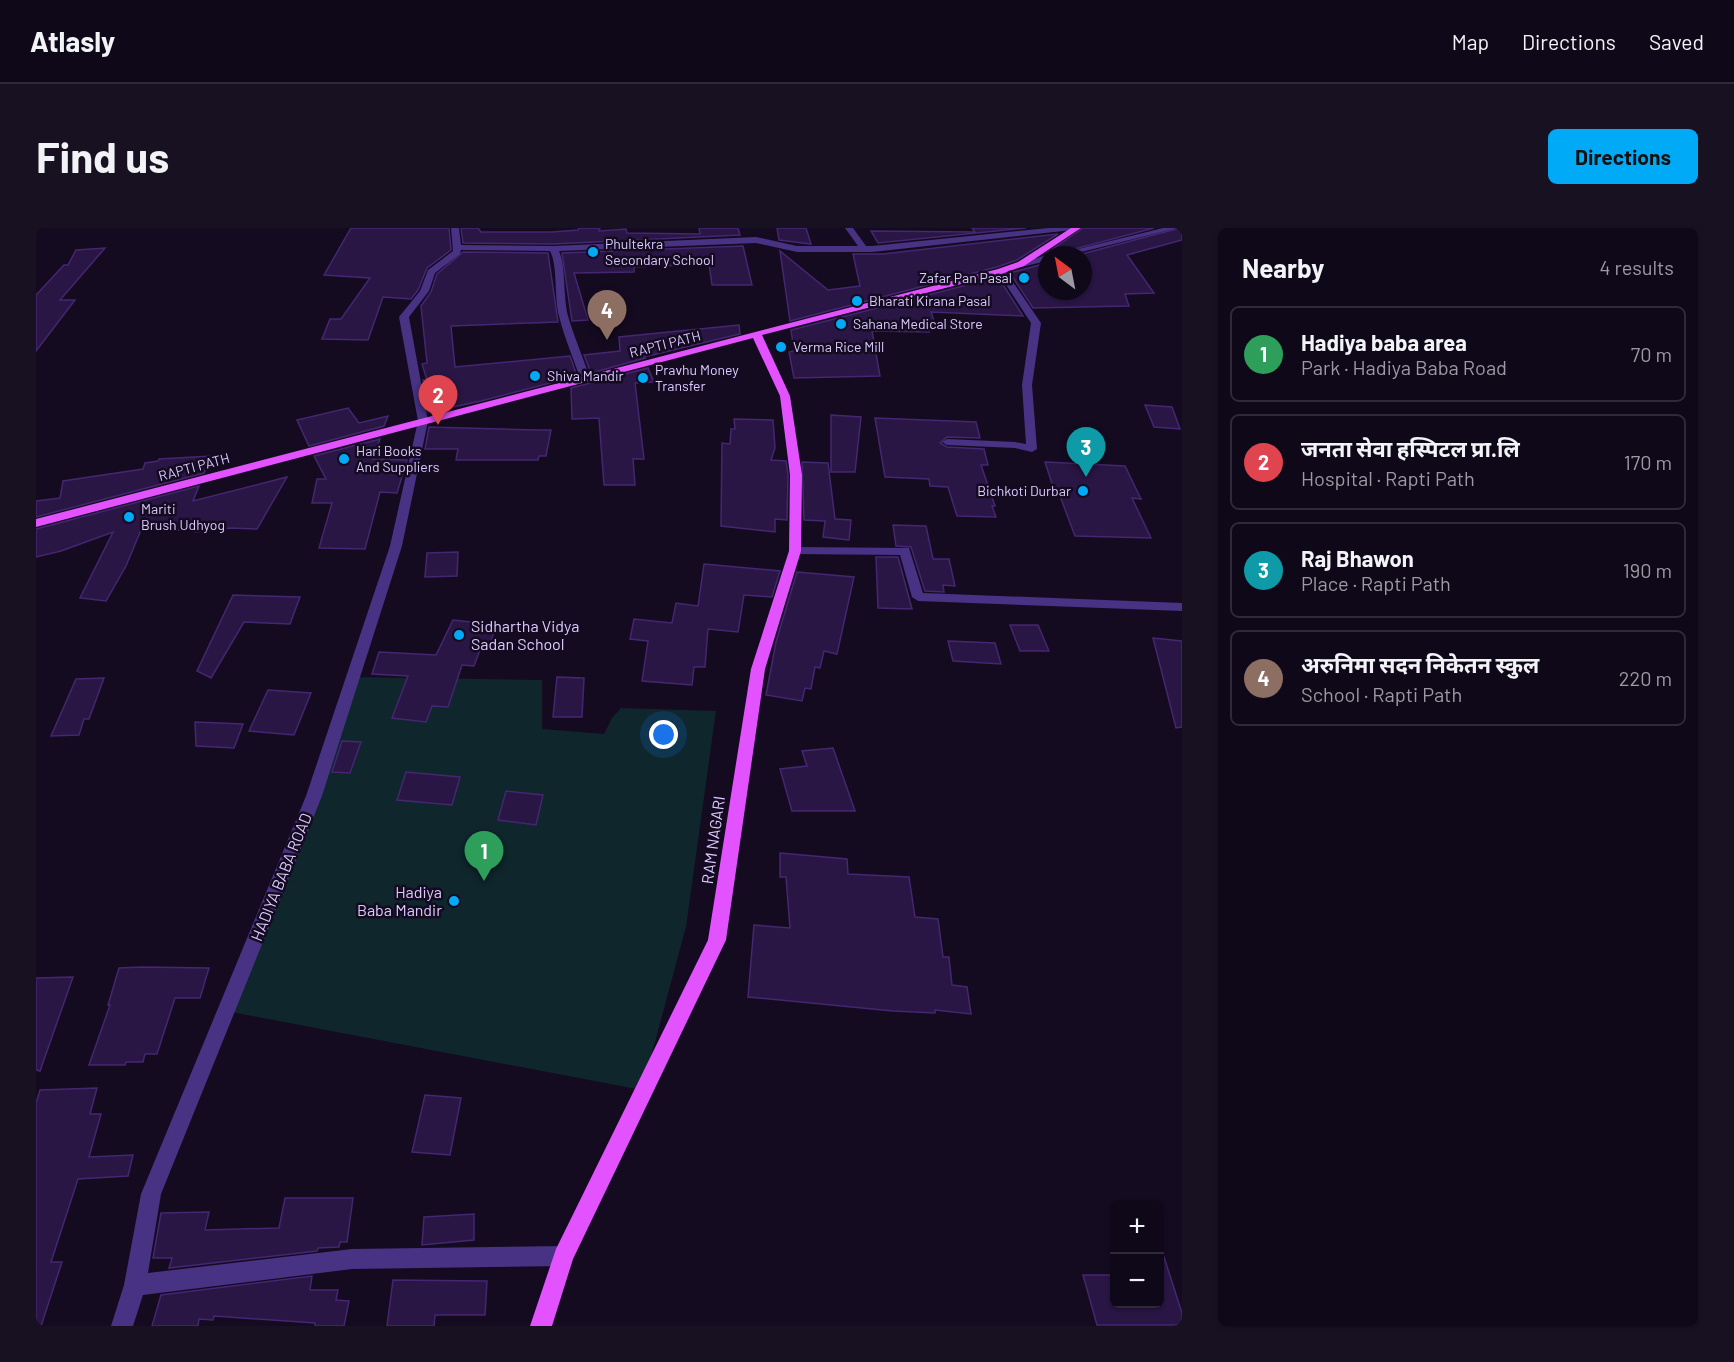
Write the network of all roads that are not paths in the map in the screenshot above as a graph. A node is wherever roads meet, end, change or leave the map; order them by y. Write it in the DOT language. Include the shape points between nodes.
graph roads {
  1 [pos="455,228"];
  2 [pos="849,228"];
  3 [pos="1072,228"];
  4 [pos="1077,228"];
  5 [pos="1174,228"];
  6 [pos="457,247"];
  7 [pos="1092,247"];
  8 [pos="553,249"];
  9 [pos="864,249"];
  10 [pos="1038,260"];
  11 [pos="1021,264"];
  12 [pos="1001,271"];
  13 [pos="757,335"];
  14 [pos="585,378"];
  15 [pos="423,421"];
  16 [pos="947,442"];
  17 [pos="36,523"];
  18 [pos="795,551"];
  19 [pos="1182,607"];
  20 [pos="563,1256"];
  21 [pos="135,1285"];
  22 [pos="122,1326"];
  23 [pos="541,1326"];
  1 -- 6 [label="street"];
  2 -- 9 [label="street"];
  3 -- 9 [label="street"];
  4 -- 11 [label="main road, RAPTI PATH"];
  5 -- 7 [label="street"];
  6 -- 8 [label="street"];
  6 -- 15 [label="street" via="458,252 431,272 424,291 404,317"];
  8 -- 9 [label="street" via="756,240 797,249"];
  8 -- 14 [label="street" via="559,260 563,315"];
  10 -- 11 [label="street"];
  11 -- 12 [label="main road, RAPTI PATH"];
  12 -- 13 [label="main road, RAPTI PATH"];
  12 -- 16 [label="street" via="1036,323 1027,385 1032,450 1015,445"];
  13 -- 14 [label="main road, RAPTI PATH"];
  13 -- 18 [label="main road, RAM NAGARI" via="785,396 796,476"];
  14 -- 15 [label="main road, RAPTI PATH"];
  15 -- 17 [label="main road, RAPTI PATH"];
  15 -- 21 [label="street, HADIYA BABA ROAD" via="396,546 324,766 151,1194"];
  18 -- 19 [label="street" via="905,551 918,597"];
  18 -- 20 [label="main road, RAM NAGARI" via="758,669 717,940"];
  20 -- 21 [label="street" via="352,1259"];
  20 -- 23 [label="main road, RAM NAGARI"];
  21 -- 22 [label="street, HADIYA BABA ROAD"];
}
